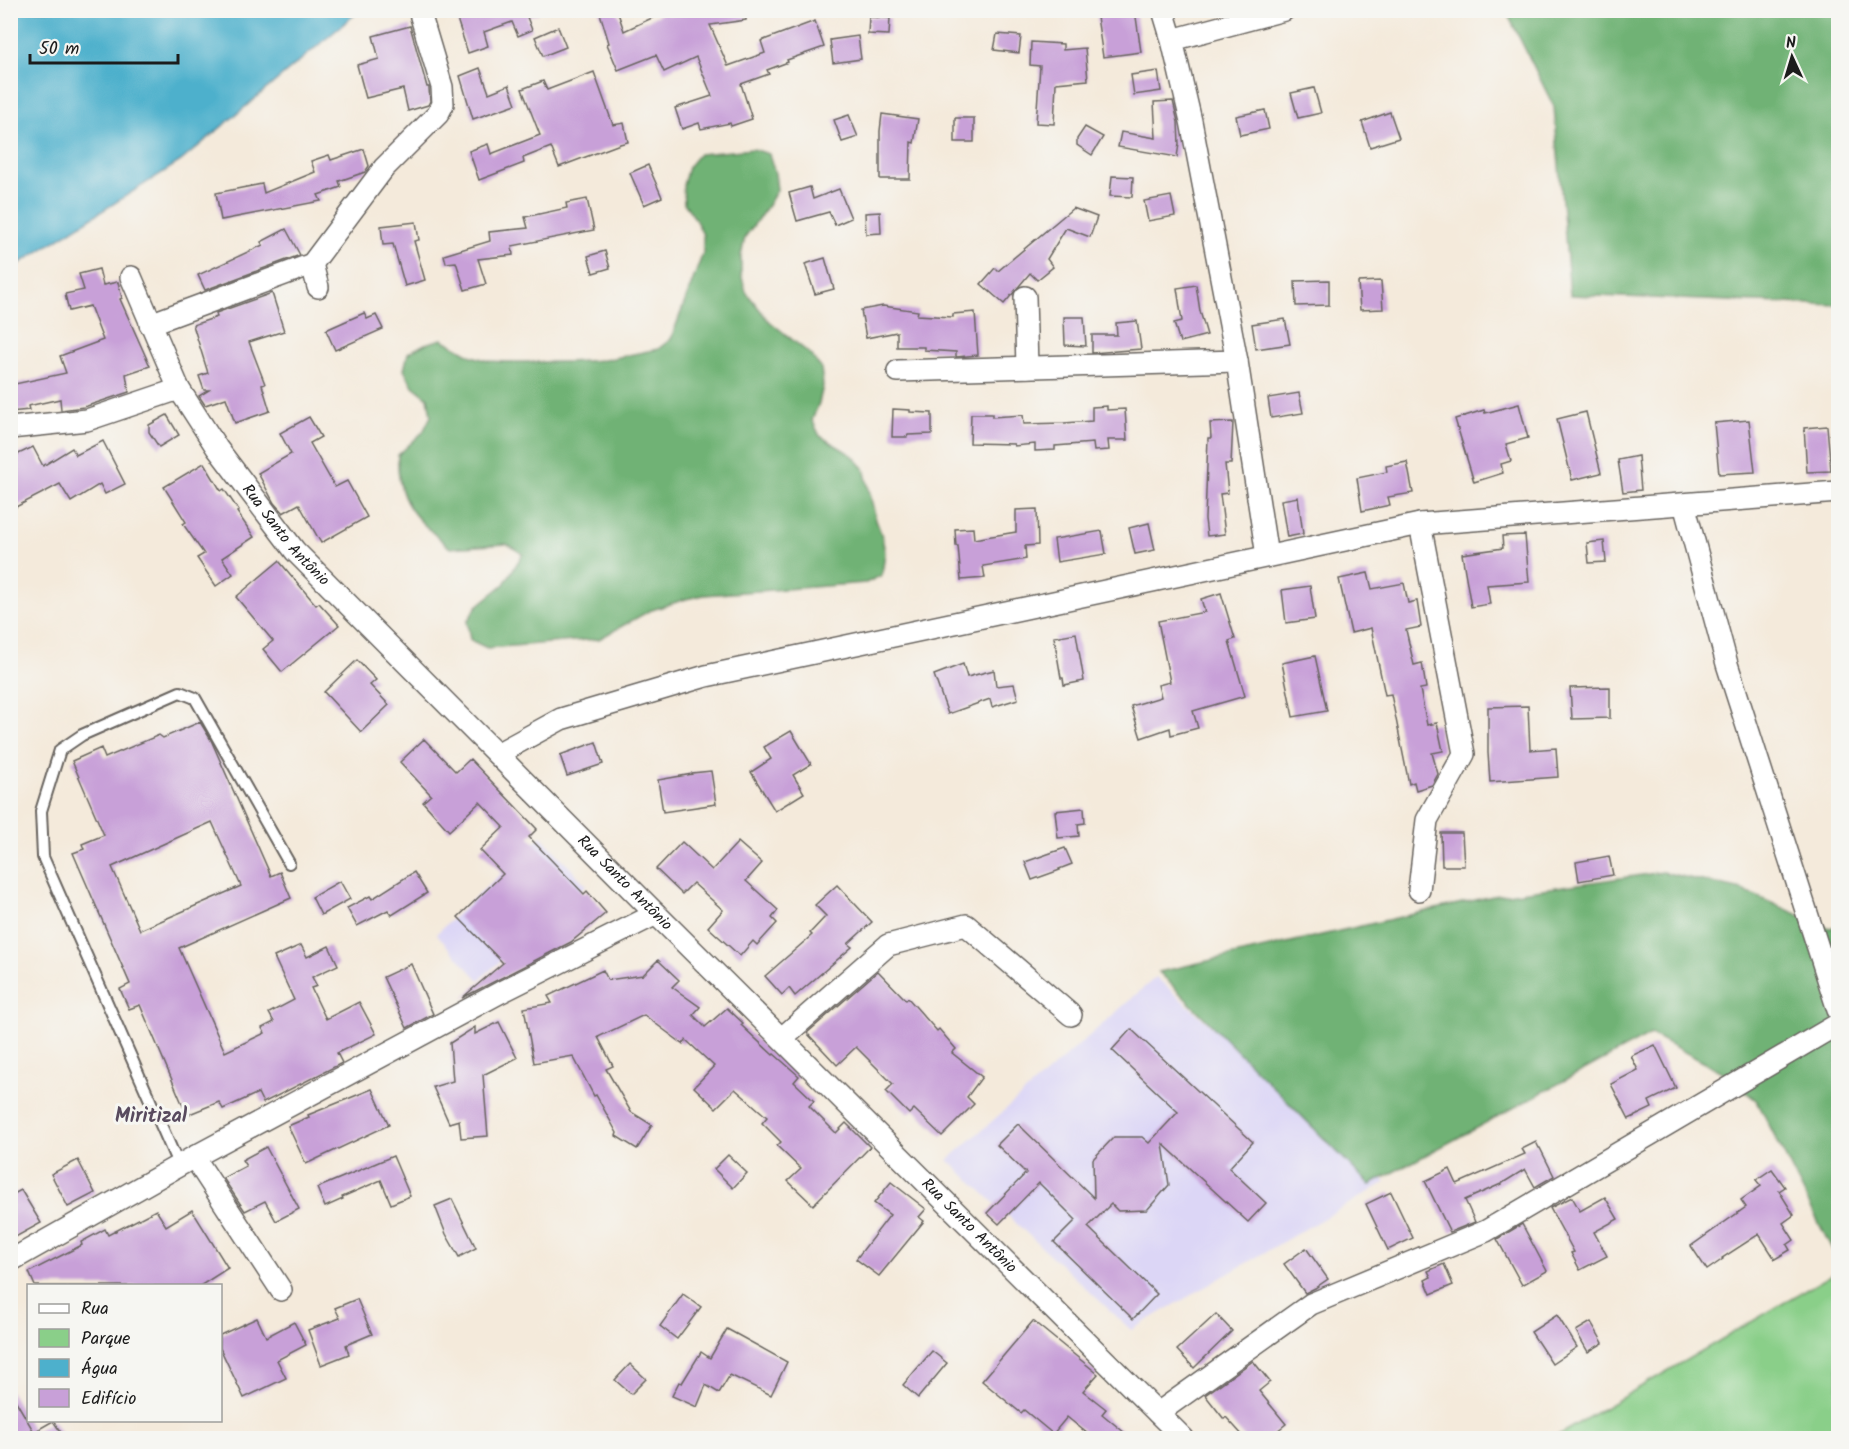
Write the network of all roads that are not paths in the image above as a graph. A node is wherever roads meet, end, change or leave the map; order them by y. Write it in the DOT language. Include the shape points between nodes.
graph roads {
  1 [pos="419,10"];
  2 [pos="1163,10"];
  3 [pos="1284,10"];
  4 [pos="1172,40"];
  5 [pos="312,264"];
  6 [pos="131,277"];
  7 [pos="318,287"];
  8 [pos="1025,297"];
  9 [pos="150,324"];
  10 [pos="1237,361"];
  11 [pos="1027,367"];
  12 [pos="898,371"];
  13 [pos="178,389"];
  14 [pos="10,428"];
  15 [pos="1839,492"];
  16 [pos="1684,504"];
  17 [pos="1420,524"];
  18 [pos="1267,556"];
  19 [pos="497,754"];
  20 [pos="289,863"];
  21 [pos="1419,890"];
  22 [pos="656,914"];
  23 [pos="1839,1010"];
  24 [pos="1071,1015"];
  25 [pos="1839,1024"];
  26 [pos="782,1038"];
  27 [pos="187,1161"];
  28 [pos="10,1261"];
  29 [pos="281,1290"];
  30 [pos="1158,1413"];
  31 [pos="1183,1438"];
  1 -- 5 [label="street" via="442,87 443,104 438,114 384,168"];
  2 -- 4 [label="street"];
  3 -- 4 [label="street"];
  4 -- 10 [label="street"];
  5 -- 7 [label="street"];
  5 -- 9 [label="street"];
  6 -- 9 [label="street, Rua Santo Antônio"];
  8 -- 11 [label="street"];
  9 -- 13 [label="street, Rua Santo Antônio"];
  10 -- 11 [label="street"];
  10 -- 18 [label="street"];
  11 -- 12 [label="street"];
  13 -- 14 [label="street" via="87,420"];
  13 -- 19 [label="street, Rua Santo Antônio" via="295,551"];
  15 -- 16 [label="street"];
  16 -- 17 [label="street"];
  16 -- 23 [label="street" via="1727,664"];
  17 -- 18 [label="street"];
  17 -- 21 [label="street" via="1464,753 1427,820"];
  18 -- 19 [label="street" via="706,676 561,719"];
  19 -- 22 [label="street, Rua Santo Antônio"];
  20 -- 27 [label="lane" via="195,698 180,692 82,735 60,750 41,811 43,857"];
  22 -- 26 [label="street, Rua Santo Antônio"];
  22 -- 27 [label="street" via="490,998"];
  24 -- 26 [label="street" via="966,925 888,945"];
  25 -- 30 [label="street" via="1486,1231 1311,1304"];
  26 -- 30 [label="street, Rua Santo Antônio"];
  27 -- 28 [label="street"];
  27 -- 29 [label="street"];
  30 -- 31 [label="street, Rua Santo Antônio"];
}
